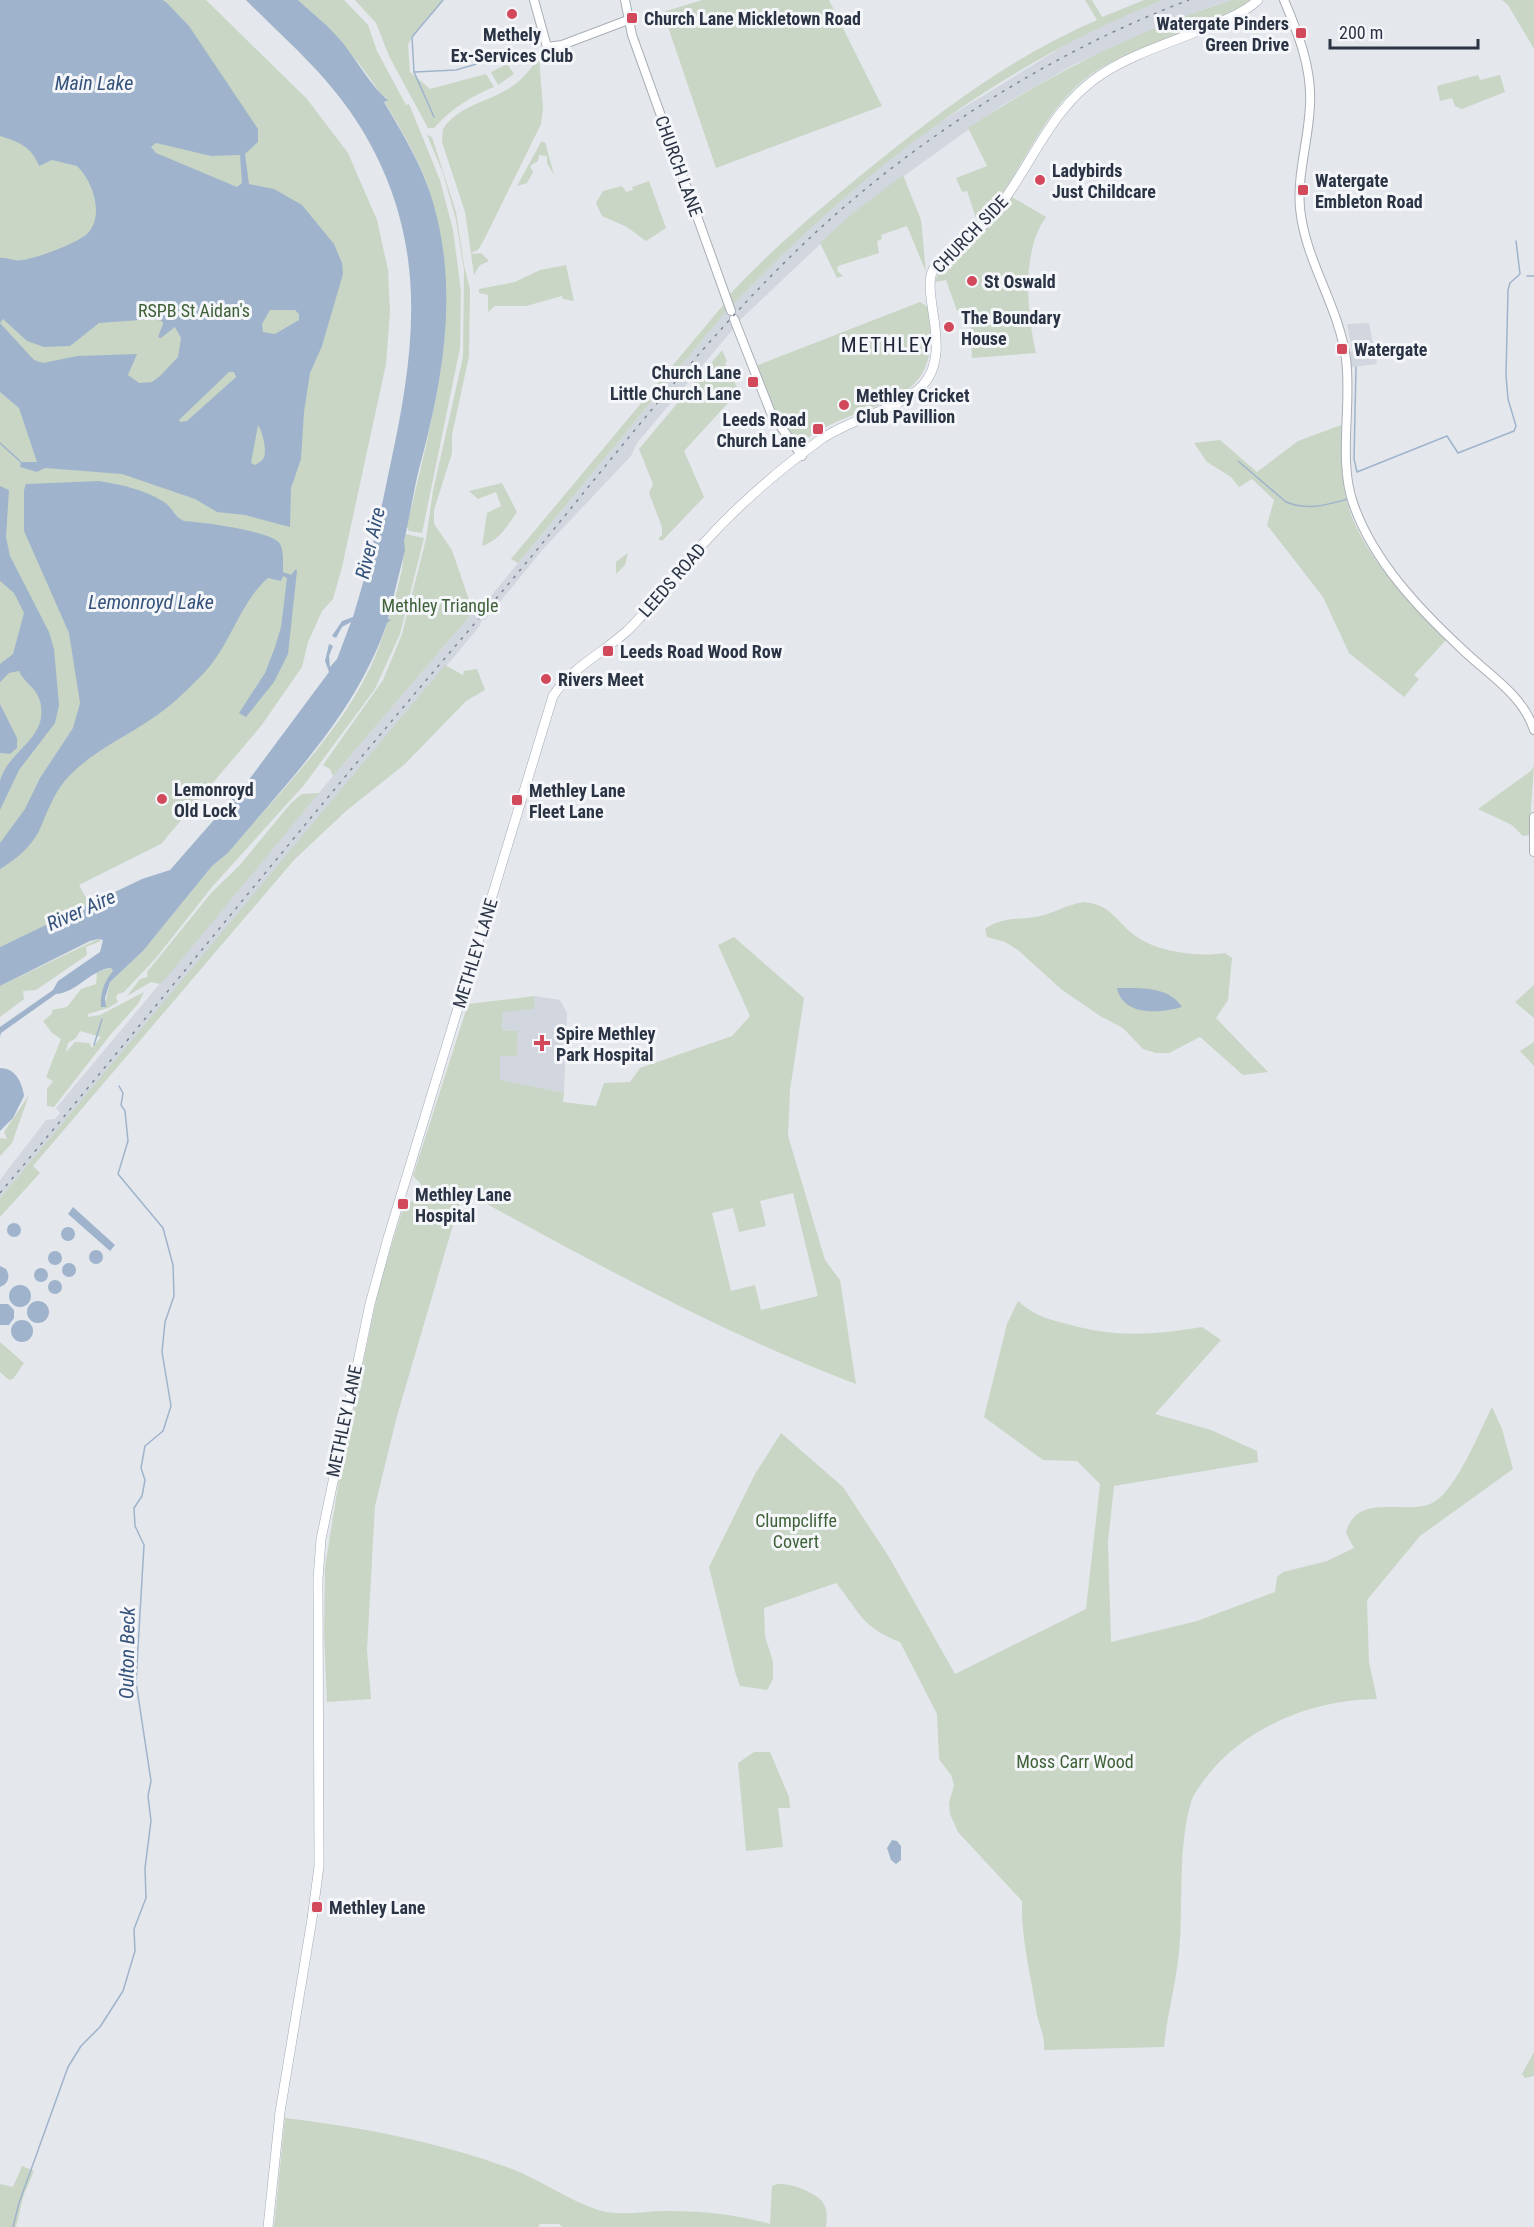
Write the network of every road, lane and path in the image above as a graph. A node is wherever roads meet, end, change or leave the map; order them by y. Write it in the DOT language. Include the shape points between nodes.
graph roads {
  1 [pos="534,0"];
  2 [pos="625,0"];
  3 [pos="1258,0"];
  4 [pos="1284,0"];
  5 [pos="628,21"];
  6 [pos="802,456"];
  7 [pos="1534,730"];
  8 [pos="518,812"];
  9 [pos="1534,817"];
  10 [pos="1534,852"];
  11 [pos="268,2227"];
  1 -- 5 [label="main road" via="547,47"];
  2 -- 5 [label="main road, CHURCH LANE"];
  3 -- 6 [label="main road, CHURCH SIDE" via="1231,17 1113,67 1074,95 990,219 931,272 937,342 934,363 925,382 908,397 835,430"];
  4 -- 7 [label="main road" via="1297,30 1310,80 1300,207 1310,251 1343,341 1348,394 1348,477 1353,502 1389,570 1452,640 1520,702"];
  5 -- 6 [label="main road, CHURCH LANE" via="771,413"];
  6 -- 8 [label="main road, LEEDS ROAD" via="705,541 626,632 560,685 548,711"];
  8 -- 11 [label="main road, METHLEY LANE" via="388,1238 327,1504 318,1579 317,1891 280,2112"];
  9 -- 10 [label="main road"];
}
